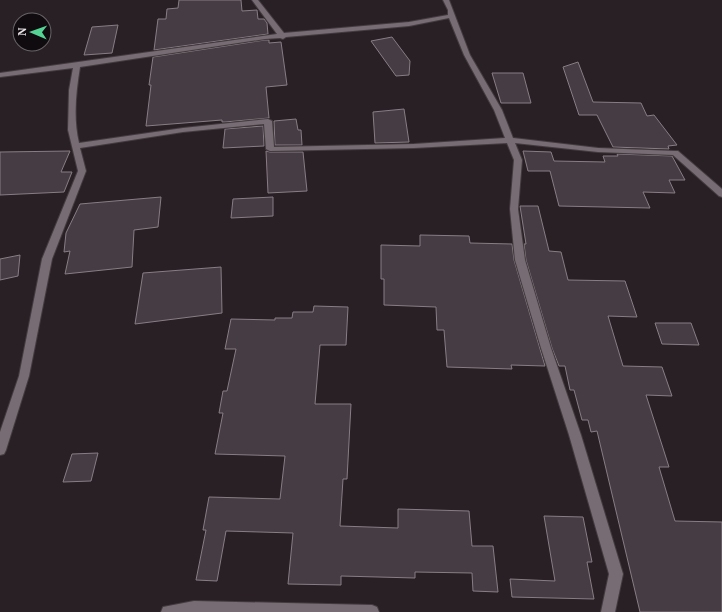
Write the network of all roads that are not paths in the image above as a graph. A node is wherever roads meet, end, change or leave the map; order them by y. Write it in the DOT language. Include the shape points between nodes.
graph roads {
  1 [pos="255,0"];
  2 [pos="446,0"];
  3 [pos="451,16"];
  4 [pos="283,36"];
  5 [pos="77,66"];
  6 [pos="0,75"];
  7 [pos="510,140"];
  8 [pos="76,146"];
  9 [pos="722,194"];
  10 [pos="0,450"];
  11 [pos="168,612"];
  12 [pos="372,612"];
  13 [pos="608,612"];
  1 -- 4 [label="street"];
  2 -- 3 [label="street"];
  3 -- 4 [label="street" via="409,24"];
  3 -- 7 [label="street" via="467,55 498,110"];
  4 -- 5 [label="street"];
  5 -- 6 [label="street"];
  5 -- 8 [label="street" via="73,90 72,130"];
  7 -- 8 [label="street" via="414,146 270,149 268,121 183,130"];
  7 -- 9 [label="street" via="598,150 675,153"];
  7 -- 13 [label="street" via="518,160 514,209 520,260 616,574"];
  8 -- 10 [label="street" via="82,171 47,259 24,376"];
  11 -- 12 [label="street" via="194,608"];
}
